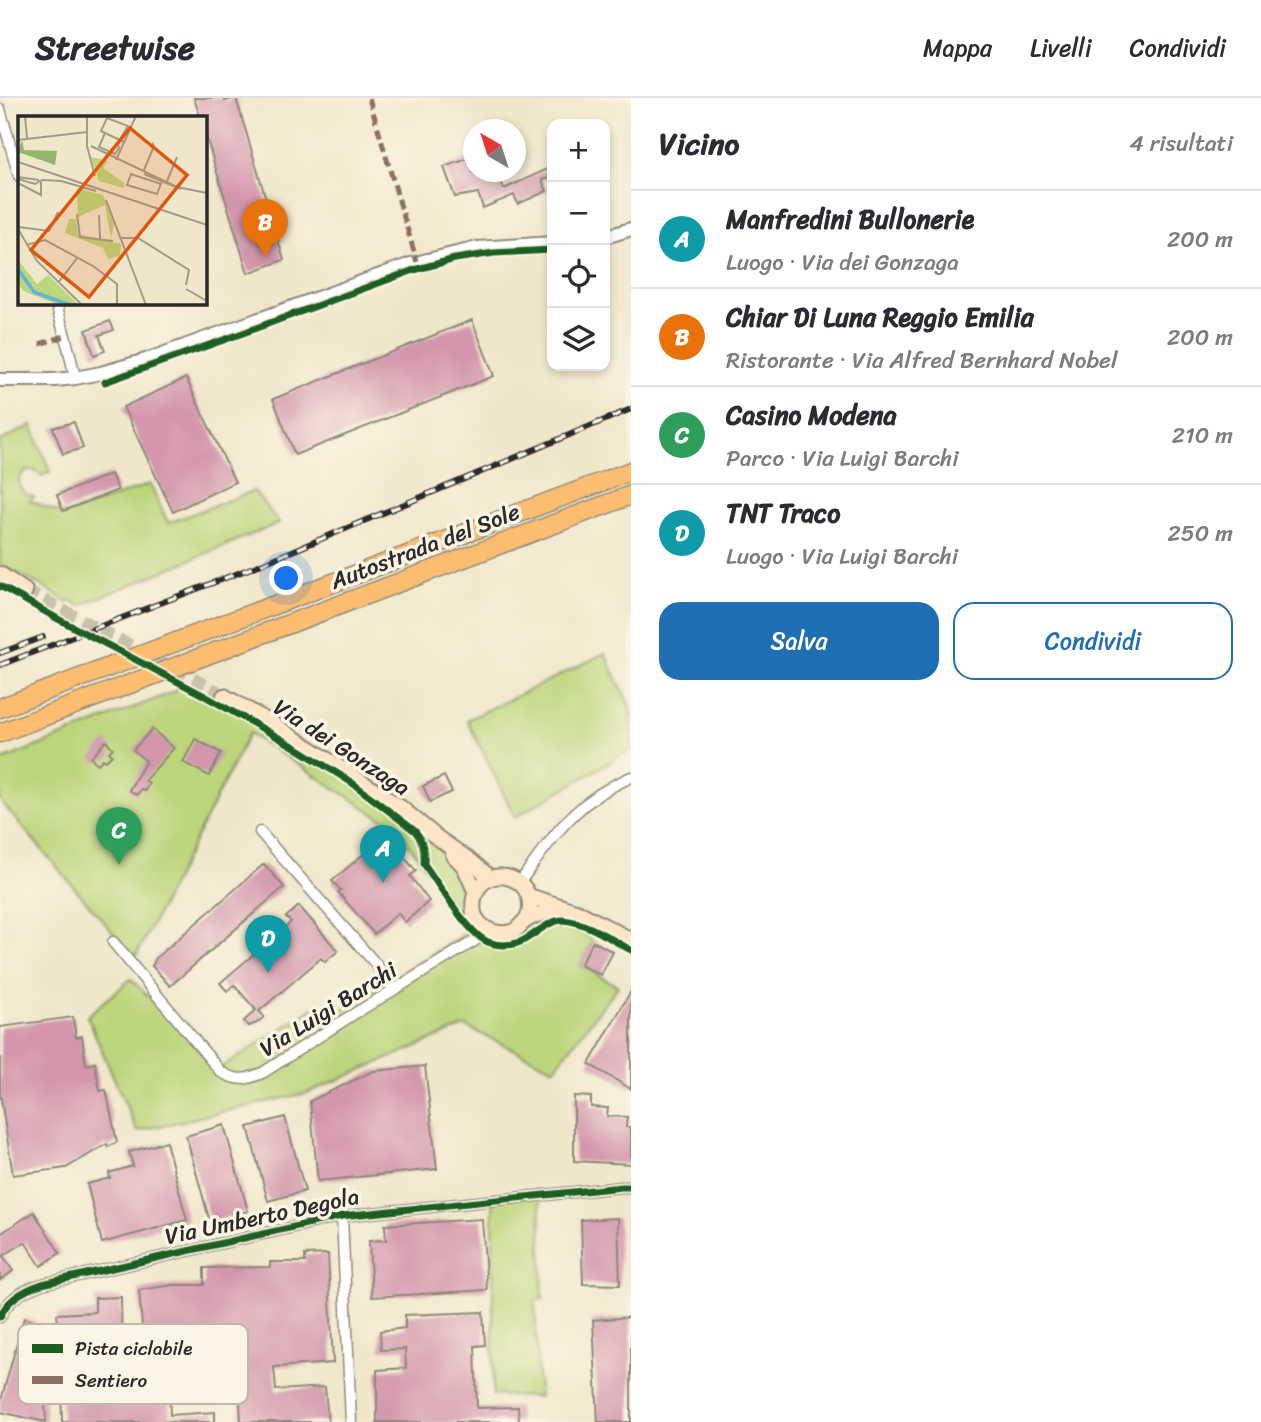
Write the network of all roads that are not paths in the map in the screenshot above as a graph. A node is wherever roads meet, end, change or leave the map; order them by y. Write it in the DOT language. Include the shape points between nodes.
graph roads {
  1 [pos="0,109"];
  2 [pos="18,172"];
  3 [pos="631,229"];
  4 [pos="610,235"];
  5 [pos="547,243"];
  6 [pos="56,304"];
  7 [pos="75,379"];
  8 [pos="0,380"];
  9 [pos="631,471"];
  10 [pos="631,495"];
  11 [pos="0,574"];
  12 [pos="25,591"];
  13 [pos="224,696"];
  14 [pos="0,708"];
  15 [pos="0,733"];
  16 [pos="631,777"];
  17 [pos="260,832"];
  18 [pos="435,836"];
  19 [pos="491,878"];
  20 [pos="520,883"];
  21 [pos="476,892"];
  22 [pos="530,896"];
  23 [pos="562,907"];
  24 [pos="527,920"];
  25 [pos="488,930"];
  26 [pos="631,940"];
  27 [pos="113,942"];
  28 [pos="394,989"];
  29 [pos="631,1188"];
  30 [pos="342,1216"];
  31 [pos="0,1317"];
  32 [pos="351,1422"];
  1 -- 2 [label="street"];
  3 -- 4 [label="street"];
  5 -- 7 [label="street" via="477,248 411,264 146,360"];
  6 -- 7 [label="street"];
  7 -- 8 [label="street"];
  9 -- 14 [label="highway, Autostrada del Sole"];
  10 -- 15 [label="highway, Autostrada del Sole"];
  11 -- 12 [label="main road"];
  13 -- 18 [label="main road, Via dei Gonzaga" via="400,807"];
  16 -- 20 [label="street" via="577,809"];
  17 -- 28 [label="street"];
  18 -- 19 [label="main road, Via dei Gonzaga"];
  18 -- 21 [label="main road, Via dei Gonzaga" via="464,866"];
  19 -- 20 [label="main road, Via dei Gonzaga" via="500,876"];
  19 -- 21 [label="main road"];
  20 -- 22 [label="main road"];
  21 -- 25 [label="main road, Via dei Gonzaga" via="474,914"];
  22 -- 23 [label="main road"];
  22 -- 24 [label="main road"];
  23 -- 24 [label="main road"];
  23 -- 26 [label="main road"];
  24 -- 25 [label="main road" via="517,930 502,934"];
  25 -- 28 [label="street, Via Luigi Barchi"];
  27 -- 28 [label="street, Via Luigi Barchi" via="222,1072 232,1078 251,1079 264,1072"];
  29 -- 30 [label="street, Via Umberto Degola"];
  30 -- 31 [label="street, Via Umberto Degola" via="42,1284 14,1298"];
  30 -- 32 [label="street"];
}
